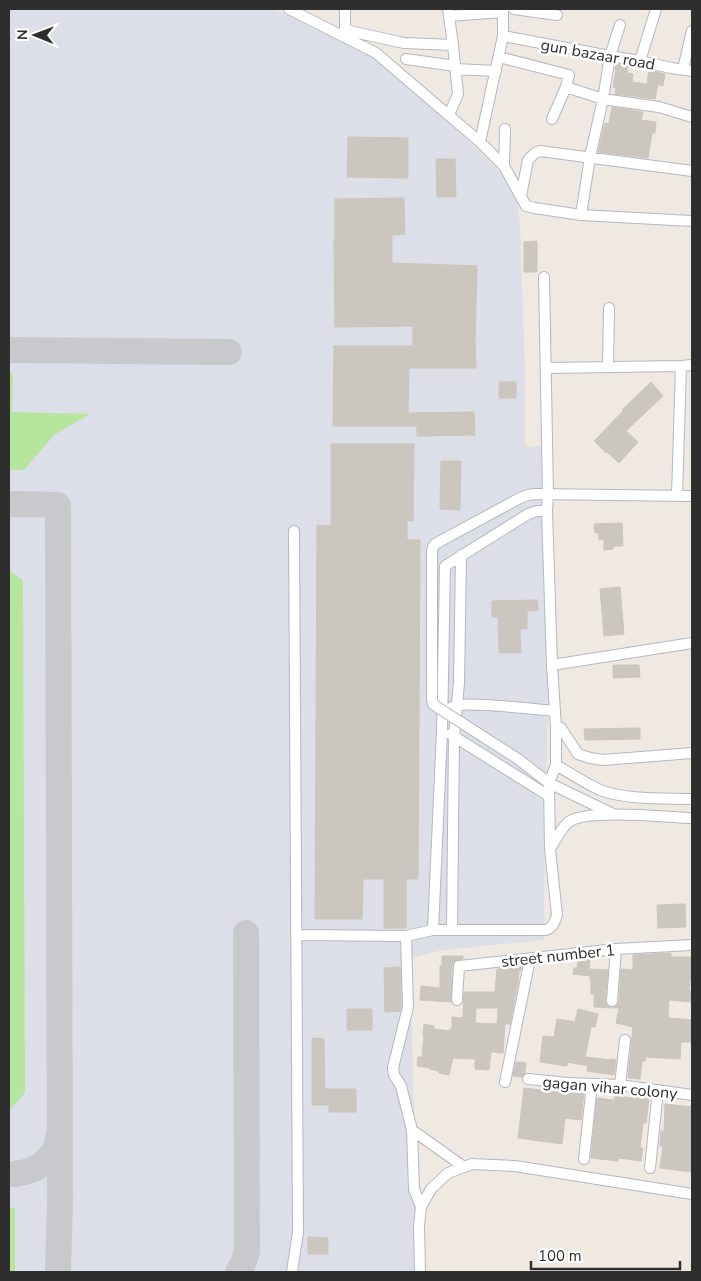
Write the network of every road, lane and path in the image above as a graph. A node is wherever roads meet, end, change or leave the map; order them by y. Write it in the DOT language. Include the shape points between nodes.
graph roads {
  1 [pos="290,9"];
  2 [pos="345,9"];
  3 [pos="514,9"];
  4 [pos="656,9"];
  5 [pos="504,10"];
  6 [pos="448,12"];
  7 [pos="557,15"];
  8 [pos="620,25"];
  9 [pos="692,31"];
  10 [pos="343,32"];
  11 [pos="503,36"];
  12 [pos="453,44"];
  13 [pos="610,56"];
  14 [pos="499,57"];
  15 [pos="406,59"];
  16 [pos="640,61"];
  17 [pos="455,68"];
  18 [pos="688,70"];
  19 [pos="496,71"];
  20 [pos="566,87"];
  21 [pos="602,99"];
  22 [pos="448,115"];
  23 [pos="692,117"];
  24 [pos="552,119"];
  25 [pos="505,129"];
  26 [pos="480,142"];
  27 [pos="590,157"];
  28 [pos="504,166"];
  29 [pos="692,171"];
  30 [pos="521,196"];
  31 [pos="581,215"];
  32 [pos="692,221"];
  33 [pos="544,277"];
  34 [pos="609,308"];
  35 [pos="687,366"];
  36 [pos="608,367"];
  37 [pos="546,368"];
  38 [pos="548,494"];
  39 [pos="677,496"];
  40 [pos="692,496"];
  41 [pos="547,511"];
  42 [pos="294,531"];
  43 [pos="461,555"];
  44 [pos="692,643"];
  45 [pos="552,665"];
  46 [pos="457,705"];
  47 [pos="555,711"];
  48 [pos="556,727"];
  49 [pos="454,737"];
  50 [pos="692,753"];
  51 [pos="556,765"];
  52 [pos="549,783"];
  53 [pos="549,796"];
  54 [pos="634,796"];
  55 [pos="692,799"];
  56 [pos="614,814"];
  57 [pos="633,815"];
  58 [pos="692,818"];
  59 [pos="550,849"];
  60 [pos="433,930"];
  61 [pos="452,930"];
  62 [pos="296,935"];
  63 [pos="406,936"];
  64 [pos="692,945"];
  65 [pos="616,949"];
  66 [pos="530,958"];
  67 [pos="457,1000"];
  68 [pos="612,1001"];
  69 [pos="625,1040"];
  70 [pos="528,1079"];
  71 [pos="504,1082"];
  72 [pos="592,1084"];
  73 [pos="620,1085"];
  74 [pos="658,1090"];
  75 [pos="692,1095"];
  76 [pos="412,1130"];
  77 [pos="584,1159"];
  78 [pos="464,1167"];
  79 [pos="650,1168"];
  80 [pos="692,1194"];
  81 [pos="421,1207"];
  82 [pos="292,1272"];
  83 [pos="420,1272"];
  1 -- 10 [label="street"];
  2 -- 10 [label="street"];
  3 -- 7 [label="street"];
  4 -- 16 [label="street"];
  5 -- 6 [label="street"];
  5 -- 11 [label="street"];
  6 -- 12 [label="street"];
  8 -- 13 [label="street"];
  9 -- 18 [label="street"];
  10 -- 12 [label="street" via="404,43"];
  10 -- 22 [label="street" via="376,53"];
  11 -- 13 [label="street, gun bazaar road"];
  11 -- 14 [label="street"];
  12 -- 17 [label="street"];
  13 -- 16 [label="street, gun bazaar road"];
  13 -- 21 [label="street"];
  14 -- 19 [label="street"];
  14 -- 20 [label="street" via="570,75"];
  15 -- 17 [label="street"];
  16 -- 18 [label="street, gun bazaar road"];
  17 -- 19 [label="street"];
  17 -- 22 [label="street" via="458,94"];
  19 -- 26 [label="street"];
  20 -- 21 [label="street"];
  20 -- 24 [label="street"];
  21 -- 23 [label="street" via="659,107"];
  21 -- 27 [label="street"];
  22 -- 26 [label="street"];
  25 -- 28 [label="street"];
  26 -- 28 [label="street"];
  27 -- 29 [label="street"];
  27 -- 30 [label="street" via="535,153 528,160"];
  27 -- 31 [label="street"];
  28 -- 30 [label="street"];
  30 -- 31 [label="street" via="526,206"];
  31 -- 32 [label="street"];
  33 -- 37 [label="street"];
  34 -- 36 [label="street"];
  35 -- 36 [label="street"];
  35 -- 39 [label="street"];
  36 -- 37 [label="street"];
  37 -- 38 [label="street"];
  38 -- 39 [label="street"];
  38 -- 41 [label="street"];
  38 -- 52 [label="street, bridge" via="520,498 433,547 432,689 433,704"];
  39 -- 40 [label="street"];
  41 -- 43 [label="street" via="528,514"];
  41 -- 45 [label="street"];
  42 -- 62 [label="street"];
  43 -- 46 [label="street"];
  43 -- 60 [label="street" via="445,566"];
  44 -- 45 [label="street"];
  45 -- 47 [label="street"];
  46 -- 47 [label="street"];
  46 -- 49 [label="street" via="452,707 446,724 448,733"];
  47 -- 48 [label="street"];
  48 -- 50 [label="street" via="562,728 578,754 590,758 603,760"];
  48 -- 51 [label="street"];
  49 -- 53 [label="street"];
  49 -- 61 [label="street"];
  51 -- 52 [label="street"];
  51 -- 54 [label="street" via="602,790"];
  52 -- 53 [label="street"];
  52 -- 56 [label="street"];
  53 -- 59 [label="street"];
  54 -- 55 [label="street"];
  54 -- 57 [label="street"];
  56 -- 57 [label="street"];
  56 -- 59 [label="street" via="571,821"];
  57 -- 58 [label="street"];
  59 -- 61 [label="street" via="557,915 551,928"];
  60 -- 61 [label="street"];
  60 -- 63 [label="street"];
  62 -- 63 [label="street"];
  62 -- 82 [label="street" via="298,1232"];
  63 -- 76 [label="street" via="408,1007 393,1068"];
  64 -- 65 [label="street, street number 1"];
  65 -- 66 [label="street, street number 1"];
  65 -- 68 [label="street"];
  66 -- 67 [label="street, street number 1" via="459,966"];
  66 -- 71 [label="street"];
  69 -- 73 [label="street"];
  70 -- 72 [label="street, gagan vihar colony"];
  72 -- 73 [label="street, gagan vihar colony"];
  72 -- 77 [label="street"];
  73 -- 74 [label="street, gagan vihar colony"];
  74 -- 75 [label="street, gagan vihar colony"];
  74 -- 79 [label="street"];
  76 -- 78 [label="street"];
  76 -- 81 [label="street" via="414,1189"];
  78 -- 80 [label="street" via="472,1164 515,1166"];
  78 -- 81 [label="street" via="448,1173 431,1188"];
  81 -- 83 [label="street"];
}
